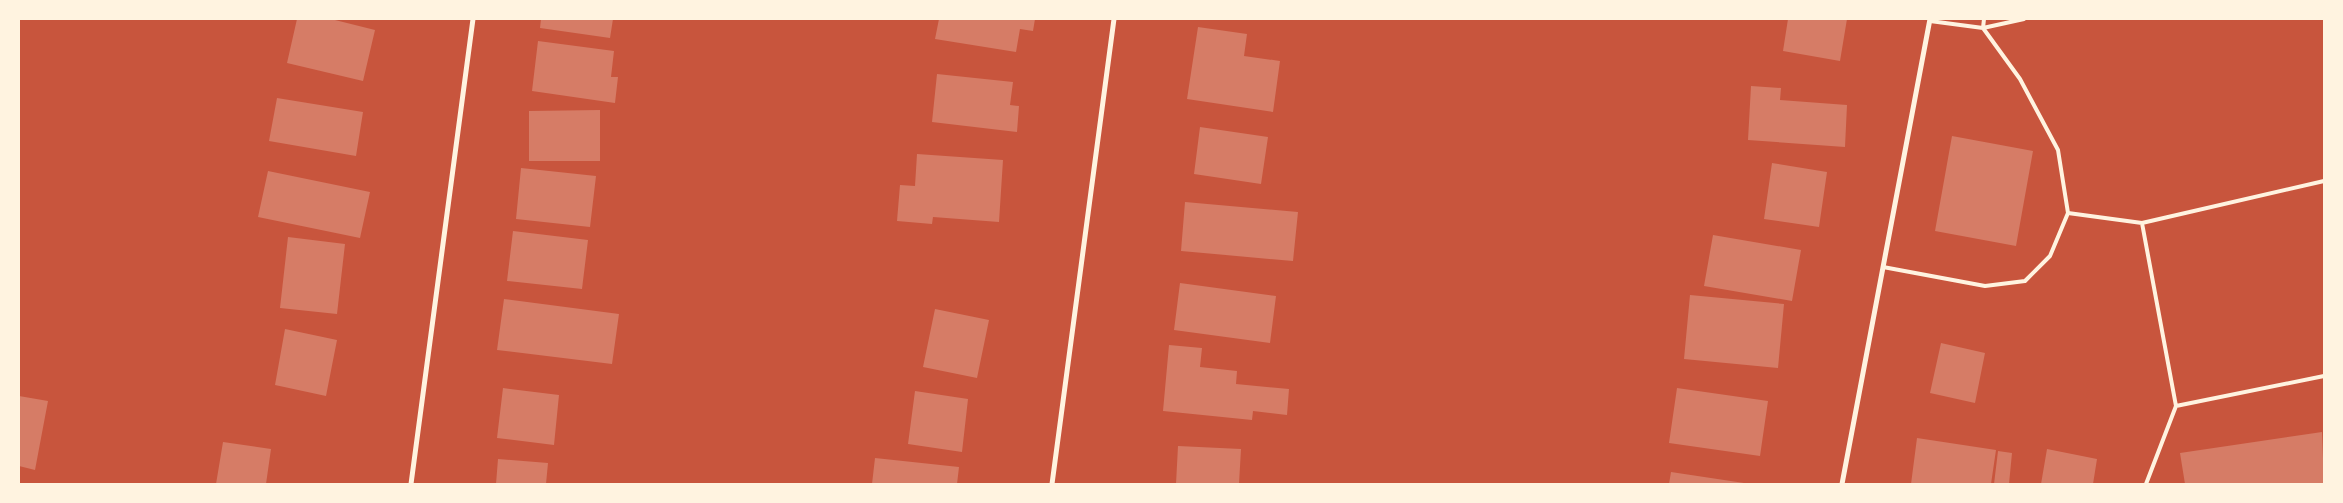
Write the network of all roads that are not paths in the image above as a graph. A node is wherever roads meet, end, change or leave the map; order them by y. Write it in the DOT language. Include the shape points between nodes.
graph roads {
  1 [pos="473,19"];
  2 [pos="1114,19"];
  3 [pos="1984,19"];
  4 [pos="2024,19"];
  5 [pos="1930,20"];
  6 [pos="1983,28"];
  7 [pos="2324,181"];
  8 [pos="2068,213"];
  9 [pos="2142,223"];
  10 [pos="1883,267"];
  11 [pos="2324,376"];
  12 [pos="2176,406"];
  13 [pos="411,484"];
  14 [pos="1052,484"];
  15 [pos="1842,484"];
  16 [pos="2146,484"];
  1 -- 13 [label="street"];
  2 -- 14 [label="street"];
  3 -- 6 [label="lane"];
  4 -- 6 [label="lane"];
  5 -- 6 [label="lane"];
  5 -- 10 [label="street"];
  6 -- 8 [label="lane" via="2020,79 2058,150"];
  7 -- 9 [label="lane"];
  8 -- 9 [label="lane"];
  8 -- 10 [label="lane" via="2050,256 2025,281 1985,286"];
  9 -- 12 [label="lane"];
  10 -- 15 [label="street"];
  11 -- 12 [label="lane"];
  12 -- 16 [label="lane"];
}
